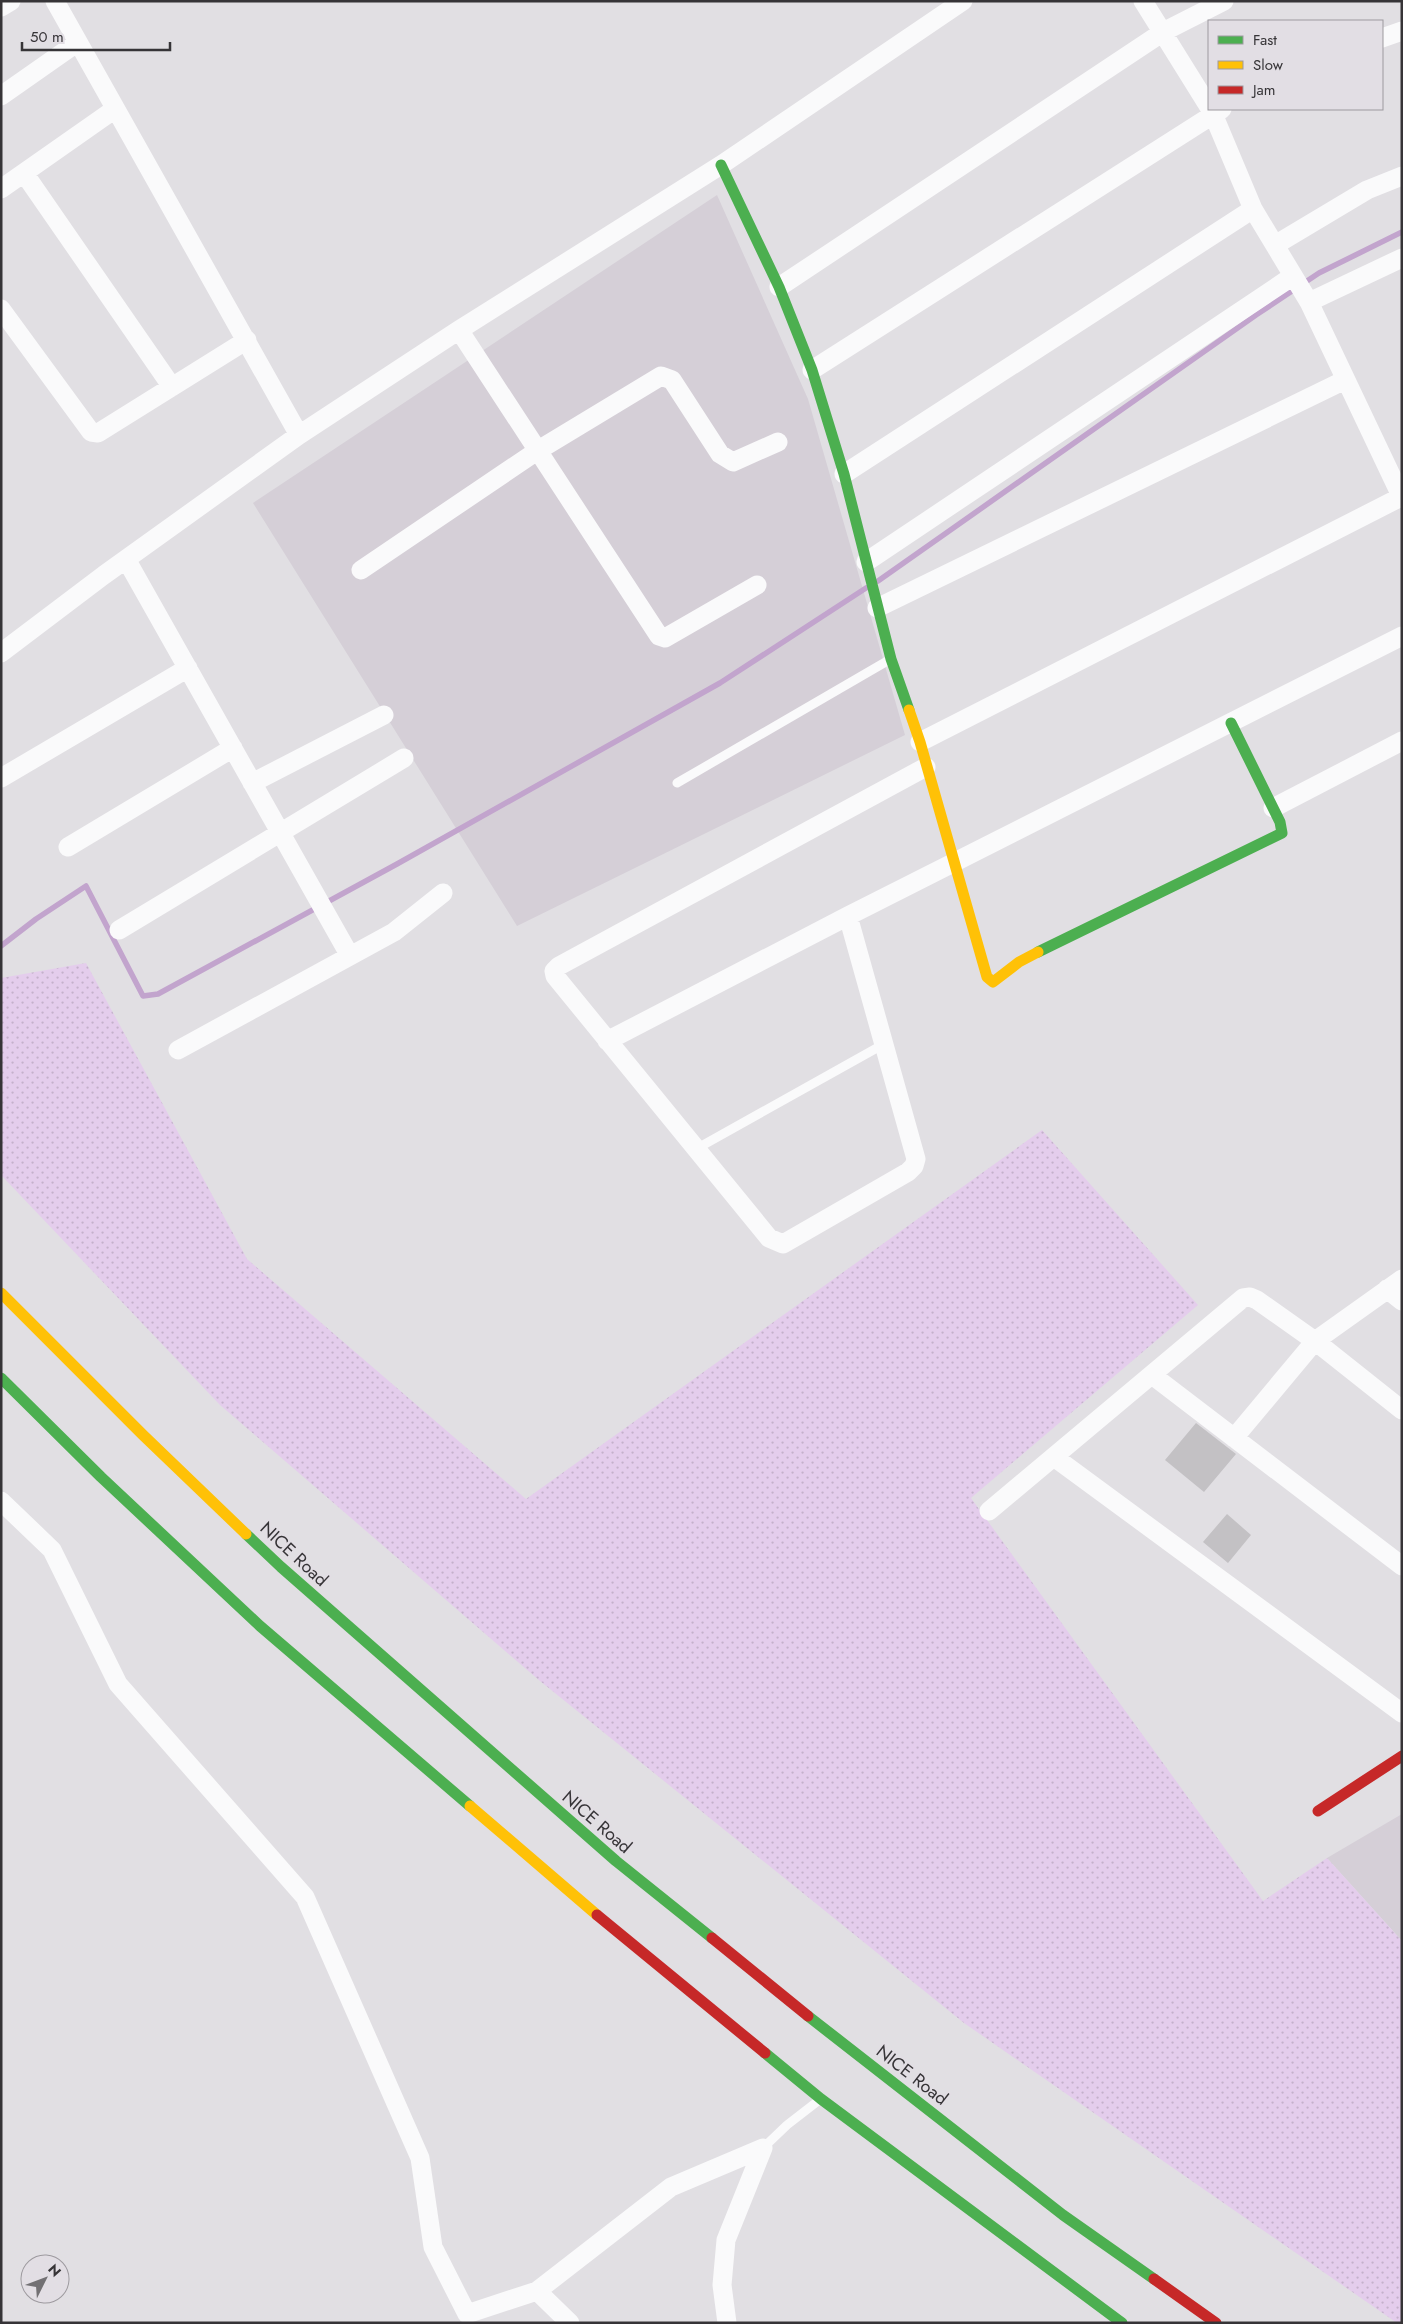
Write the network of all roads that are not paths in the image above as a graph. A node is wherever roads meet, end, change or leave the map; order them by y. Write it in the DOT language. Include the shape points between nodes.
graph roads {
  1 [pos="11,1"];
  2 [pos="55,1"];
  3 [pos="963,1"];
  4 [pos="1143,1"];
  5 [pos="1224,1"];
  6 [pos="1,7"];
  7 [pos="1402,31"];
  8 [pos="1163,32"];
  9 [pos="1383,38"];
  10 [pos="78,42"];
  11 [pos="1,96"];
  12 [pos="1208,100"];
  13 [pos="115,109"];
  14 [pos="1212,110"];
  15 [pos="1214,110"];
  16 [pos="721,165"];
  17 [pos="24,173"];
  18 [pos="1402,176"];
  19 [pos="1,189"];
  20 [pos="1253,209"];
  21 [pos="1274,245"];
  22 [pos="1402,258"];
  23 [pos="1293,276"];
  24 [pos="779,287"];
  25 [pos="1309,302"];
  26 [pos="1,308"];
  27 [pos="459,330"];
  28 [pos="247,340"];
  29 [pos="812,370"];
  30 [pos="1345,380"];
  31 [pos="172,387"];
  32 [pos="298,435"];
  33 [pos="778,442"];
  34 [pos="537,451"];
  35 [pos="844,474"];
  36 [pos="1402,498"];
  37 [pos="126,559"];
  38 [pos="866,562"];
  39 [pos="361,570"];
  40 [pos="757,585"];
  41 [pos="877,608"];
  42 [pos="1402,636"];
  43 [pos="1,654"];
  44 [pos="891,659"];
  45 [pos="188,668"];
  46 [pos="384,715"];
  47 [pos="1231,723"];
  48 [pos="1402,741"];
  49 [pos="920,742"];
  50 [pos="232,748"];
  51 [pos="404,758"];
  52 [pos="926,768"];
  53 [pos="1,778"];
  54 [pos="252,783"];
  55 [pos="677,783"];
  56 [pos="1273,808"];
  57 [pos="280,832"];
  58 [pos="68,847"];
  59 [pos="954,864"];
  60 [pos="443,893"];
  61 [pos="848,916"];
  62 [pos="119,930"];
  63 [pos="350,956"];
  64 [pos="607,1041"];
  65 [pos="884,1044"];
  66 [pos="178,1050"];
  67 [pos="696,1149"];
  68 [pos="1394,1284"];
  69 [pos="1,1293"];
  70 [pos="1402,1301"];
  71 [pos="1314,1341"];
  72 [pos="1152,1375"];
  73 [pos="1,1378"];
  74 [pos="1402,1410"];
  75 [pos="1234,1438"];
  76 [pos="1054,1457"];
  77 [pos="1,1502"];
  78 [pos="989,1511"];
  79 [pos="1402,1566"];
  80 [pos="1402,1713"];
  81 [pos="1402,1756"];
  82 [pos="1318,1811"];
  83 [pos="821,2099"];
  84 [pos="763,2148"];
  85 [pos="537,2291"];
  86 [pos="570,2323"];
  87 [pos="726,2323"];
  88 [pos="1122,2323"];
  89 [pos="1216,2323"];
  1 -- 6 [label="street"];
  2 -- 10 [label="street"];
  3 -- 16 [label="street"];
  4 -- 8 [label="street"];
  5 -- 8 [label="street"];
  7 -- 9 [label="street"];
  8 -- 12 [label="street"];
  8 -- 24 [label="street"];
  10 -- 11 [label="street"];
  10 -- 13 [label="street"];
  13 -- 17 [label="street"];
  13 -- 28 [label="street"];
  14 -- 29 [label="street"];
  15 -- 20 [label="street"];
  16 -- 24 [label="main road"];
  16 -- 27 [label="street"];
  17 -- 19 [label="street"];
  17 -- 31 [label="street"];
  18 -- 21 [label="street" via="1366,190"];
  20 -- 21 [label="street"];
  20 -- 35 [label="street"];
  21 -- 23 [label="street"];
  22 -- 25 [label="street"];
  23 -- 25 [label="street"];
  23 -- 38 [label="street"];
  24 -- 29 [label="main road"];
  25 -- 30 [label="street"];
  26 -- 31 [label="street" via="91,432 98,433"];
  27 -- 32 [label="street"];
  27 -- 34 [label="street"];
  28 -- 31 [label="street"];
  28 -- 32 [label="street"];
  29 -- 35 [label="main road"];
  30 -- 36 [label="street"];
  30 -- 41 [label="street"];
  32 -- 37 [label="street"];
  33 -- 34 [label="street" via="733,462 725,459 672,380 662,376"];
  34 -- 39 [label="street"];
  34 -- 40 [label="street" via="659,636 665,638"];
  35 -- 38 [label="main road"];
  36 -- 49 [label="street"];
  37 -- 43 [label="street"];
  37 -- 45 [label="street"];
  38 -- 41 [label="main road"];
  41 -- 44 [label="main road"];
  42 -- 47 [label="street"];
  44 -- 49 [label="main road"];
  44 -- 55 [label="lane"];
  45 -- 50 [label="street"];
  45 -- 53 [label="street"];
  46 -- 54 [label="street"];
  47 -- 56 [label="main road"];
  47 -- 59 [label="street"];
  48 -- 56 [label="street"];
  49 -- 52 [label="main road"];
  50 -- 54 [label="street"];
  50 -- 58 [label="street"];
  51 -- 57 [label="street"];
  52 -- 59 [label="main road"];
  52 -- 64 [label="street" via="559,966 554,971 555,976"];
  54 -- 57 [label="street"];
  56 -- 59 [label="main road" via="1282,833 1019,962 993,982 988,976"];
  57 -- 62 [label="street"];
  57 -- 63 [label="street"];
  59 -- 61 [label="street"];
  60 -- 63 [label="street" via="394,932"];
  61 -- 64 [label="street"];
  61 -- 65 [label="street"];
  63 -- 66 [label="street"];
  64 -- 67 [label="street"];
  65 -- 67 [label="lane"];
  65 -- 67 [label="street" via="916,1159 914,1166 783,1244 769,1238"];
  68 -- 70 [label="street"];
  68 -- 71 [label="street"];
  69 -- 89 [label="main road, NICE Road" via="281,1567 616,1862 1055,2209"];
  71 -- 72 [label="street" via="1257,1300 1243,1298"];
  71 -- 74 [label="street"];
  71 -- 75 [label="street"];
  72 -- 75 [label="street"];
  72 -- 76 [label="street"];
  73 -- 83 [label="main road" via="101,1478 260,1626 619,1934"];
  75 -- 79 [label="street"];
  76 -- 78 [label="street"];
  76 -- 80 [label="street"];
  77 -- 85 [label="street" via="52,1550 118,1684 305,1898 420,2158 433,2247 467,2314"];
  81 -- 82 [label="main road"];
  83 -- 84 [label="lane"];
  83 -- 88 [label="main road"];
  84 -- 85 [label="street" via="670,2187"];
  84 -- 87 [label="street" via="726,2240 722,2285"];
  85 -- 86 [label="street"];
}
